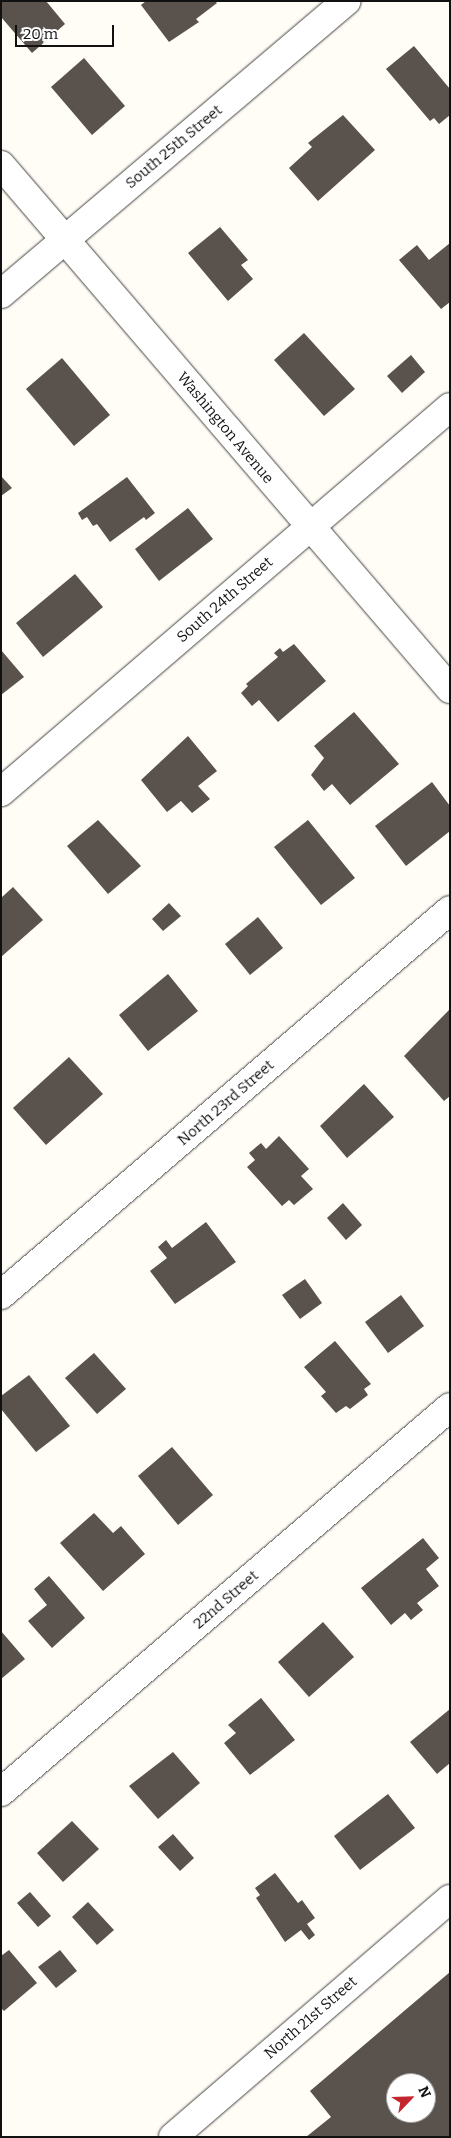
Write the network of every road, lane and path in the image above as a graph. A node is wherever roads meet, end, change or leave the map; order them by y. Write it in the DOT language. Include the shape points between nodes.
graph roads {
  1 [pos="347,1"];
  2 [pos="1,165"];
  3 [pos="65,239"];
  4 [pos="1,294"];
  5 [pos="450,407"];
  6 [pos="309,527"];
  7 [pos="450,689"];
  8 [pos="1,792"];
  9 [pos="450,910"];
  10 [pos="1,1296"];
  11 [pos="450,1407"];
  12 [pos="1,1792"];
  13 [pos="450,1899"];
  14 [pos="173,2137"];
  1 -- 3 [label="street, South 25th Street"];
  2 -- 3 [label="street, Washington Avenue"];
  3 -- 4 [label="street, South 25th Street"];
  3 -- 6 [label="street, Washington Avenue"];
  5 -- 6 [label="street, South 24th Street"];
  6 -- 7 [label="street, Washington Avenue"];
  6 -- 8 [label="street, South 24th Street"];
  9 -- 10 [label="street, North 23rd Street"];
  11 -- 12 [label="street, 22nd Street"];
  13 -- 14 [label="street, North 21st Street"];
}
